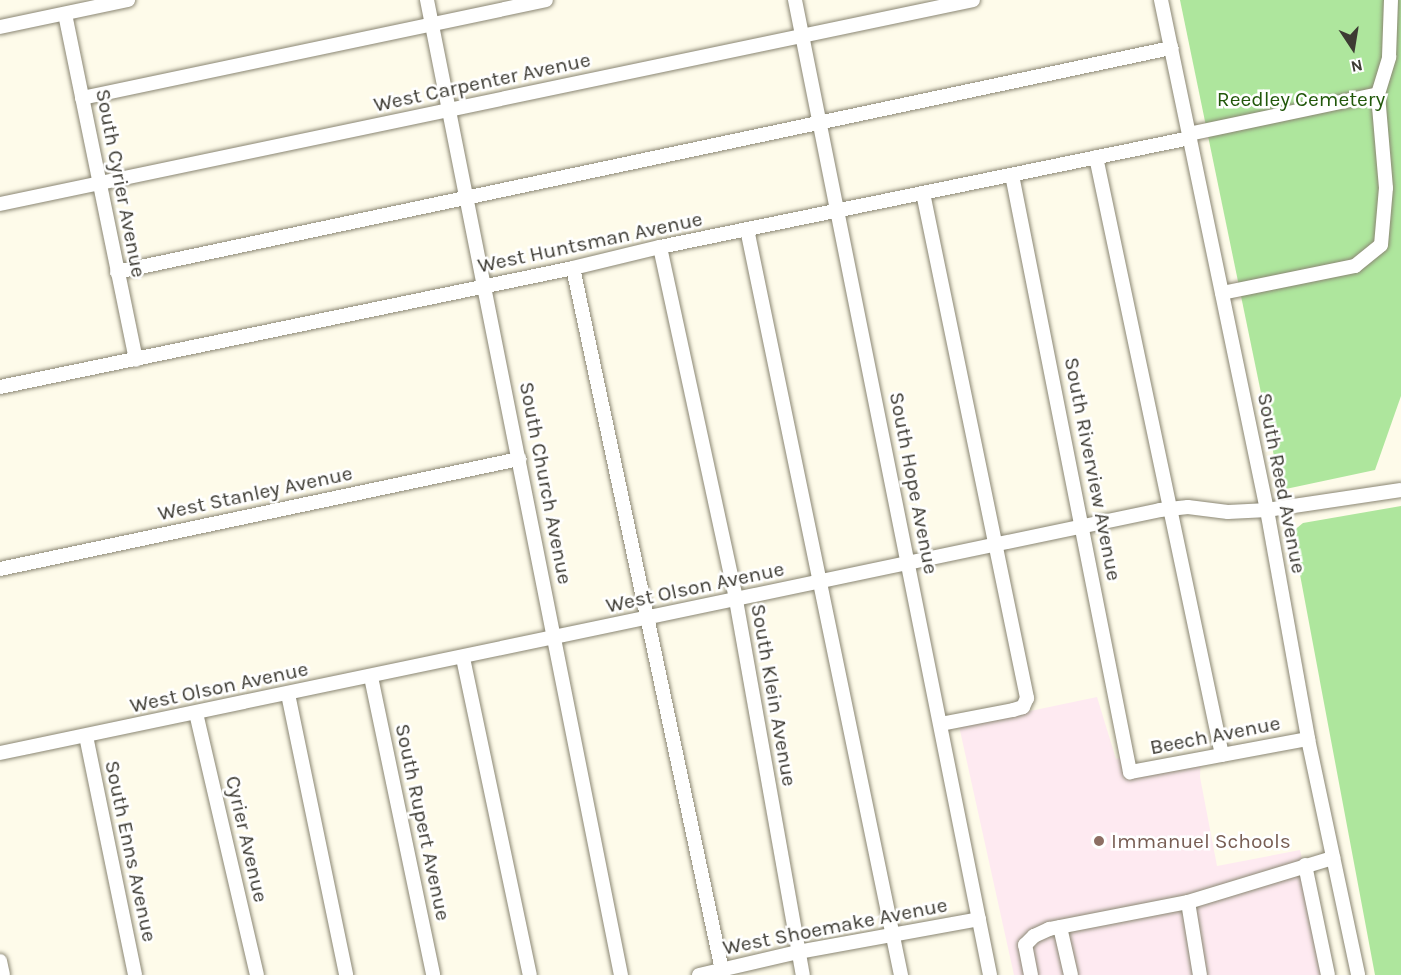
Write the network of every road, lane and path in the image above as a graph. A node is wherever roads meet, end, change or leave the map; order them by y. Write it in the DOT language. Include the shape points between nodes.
graph roads {
  1 [pos="128,0"];
  2 [pos="427,0"];
  3 [pos="546,0"];
  4 [pos="795,0"];
  5 [pos="972,0"];
  6 [pos="1161,0"];
  7 [pos="1391,0"];
  8 [pos="65,14"];
  9 [pos="433,24"];
  10 [pos="0,27"];
  11 [pos="802,36"];
  12 [pos="1171,48"];
  13 [pos="1378,94"];
  14 [pos="82,98"];
  15 [pos="450,110"];
  16 [pos="820,121"];
  17 [pos="1189,136"];
  18 [pos="1096,157"];
  19 [pos="1011,175"];
  20 [pos="99,184"];
  21 [pos="923,194"];
  22 [pos="468,198"];
  23 [pos="0,204"];
  24 [pos="837,212"];
  25 [pos="747,230"];
  26 [pos="660,247"];
  27 [pos="573,268"];
  28 [pos="117,272"];
  29 [pos="485,286"];
  30 [pos="1222,293"];
  31 [pos="136,360"];
  32 [pos="0,387"];
  33 [pos="519,459"];
  34 [pos="1401,490"];
  35 [pos="1171,509"];
  36 [pos="1267,510"];
  37 [pos="1083,527"];
  38 [pos="997,545"];
  39 [pos="909,563"];
  40 [pos="0,569"];
  41 [pos="820,582"];
  42 [pos="736,600"];
  43 [pos="646,619"];
  44 [pos="556,638"];
  45 [pos="463,658"];
  46 [pos="371,677"];
  47 [pos="288,694"];
  48 [pos="196,713"];
  49 [pos="940,724"];
  50 [pos="86,735"];
  51 [pos="1308,739"];
  52 [pos="0,753"];
  53 [pos="1222,755"];
  54 [pos="1130,772"];
  55 [pos="1333,858"];
  56 [pos="1305,865"];
  57 [pos="1188,902"];
  58 [pos="979,920"];
  59 [pos="1060,927"];
  60 [pos="893,935"];
  61 [pos="798,952"];
  62 [pos="0,961"];
  63 [pos="722,972"];
  64 [pos="3,975"];
  65 [pos="135,975"];
  66 [pos="257,975"];
  67 [pos="346,975"];
  68 [pos="433,975"];
  69 [pos="530,975"];
  70 [pos="621,975"];
  71 [pos="699,975"];
  72 [pos="803,975"];
  73 [pos="901,975"];
  74 [pos="990,975"];
  75 [pos="1031,975"];
  76 [pos="1071,975"];
  77 [pos="1200,975"];
  78 [pos="1328,975"];
  79 [pos="1358,975"];
  1 -- 8 [label="street"];
  2 -- 9 [label="street, South Church Avenue"];
  3 -- 9 [label="street"];
  4 -- 11 [label="street, South Hope Avenue"];
  5 -- 11 [label="street, West Carpenter Avenue"];
  6 -- 12 [label="street, South Reed Avenue"];
  7 -- 13 [label="street" via="1389,57"];
  8 -- 10 [label="street"];
  8 -- 14 [label="street, South Cyrier Avenue"];
  9 -- 14 [label="street"];
  9 -- 15 [label="street, South Church Avenue"];
  11 -- 15 [label="street, West Carpenter Avenue"];
  11 -- 16 [label="street, South Hope Avenue"];
  12 -- 16 [label="street"];
  12 -- 17 [label="street, South Reed Avenue"];
  13 -- 17 [label="street, West Huntsman Avenue"];
  13 -- 30 [label="street" via="1386,188 1381,245 1355,266"];
  14 -- 20 [label="street, South Cyrier Avenue"];
  15 -- 20 [label="street, West Carpenter Avenue"];
  15 -- 22 [label="street, South Church Avenue"];
  16 -- 22 [label="street"];
  16 -- 24 [label="street, South Hope Avenue"];
  17 -- 18 [label="street, West Huntsman Avenue"];
  17 -- 30 [label="street, South Reed Avenue"];
  18 -- 19 [label="street, West Huntsman Avenue"];
  18 -- 35 [label="street"];
  19 -- 21 [label="street, West Huntsman Avenue"];
  19 -- 37 [label="street, South Riverview Avenue"];
  20 -- 23 [label="street, West Carpenter Avenue"];
  20 -- 28 [label="street, South Cyrier Avenue"];
  21 -- 24 [label="street, West Huntsman Avenue"];
  21 -- 38 [label="street"];
  22 -- 28 [label="street"];
  22 -- 29 [label="street, South Church Avenue"];
  24 -- 25 [label="street, West Huntsman Avenue"];
  24 -- 39 [label="street, South Hope Avenue"];
  25 -- 26 [label="street, West Huntsman Avenue"];
  25 -- 41 [label="street"];
  26 -- 27 [label="street, West Huntsman Avenue"];
  26 -- 42 [label="street, South Klein Avenue"];
  27 -- 29 [label="street, West Huntsman Avenue"];
  27 -- 43 [label="street"];
  28 -- 31 [label="street, South Cyrier Avenue"];
  29 -- 31 [label="street, West Huntsman Avenue"];
  29 -- 33 [label="street, South Church Avenue"];
  30 -- 36 [label="street, South Reed Avenue"];
  31 -- 32 [label="street, West Huntsman Avenue"];
  33 -- 40 [label="street, West Stanley Avenue"];
  33 -- 44 [label="street, South Church Avenue"];
  34 -- 36 [label="street, West Olson Avenue"];
  35 -- 36 [label="street, West Olson Avenue"];
  35 -- 37 [label="street, West Olson Avenue"];
  35 -- 53 [label="street"];
  36 -- 51 [label="street, South Reed Avenue"];
  37 -- 38 [label="street, West Olson Avenue"];
  37 -- 54 [label="street, South Riverview Avenue"];
  38 -- 39 [label="street, West Olson Avenue"];
  38 -- 49 [label="street" via="1027,698 1023,706 1013,710"];
  39 -- 41 [label="street, West Olson Avenue"];
  39 -- 49 [label="street, South Hope Avenue"];
  41 -- 42 [label="street, West Olson Avenue"];
  41 -- 60 [label="street"];
  42 -- 43 [label="street, West Olson Avenue"];
  42 -- 61 [label="street, South Klein Avenue"];
  43 -- 44 [label="street, West Olson Avenue"];
  43 -- 63 [label="street"];
  44 -- 45 [label="street, West Olson Avenue"];
  44 -- 70 [label="street, South Church Avenue"];
  45 -- 46 [label="street, West Olson Avenue"];
  45 -- 69 [label="street"];
  46 -- 47 [label="street, West Olson Avenue"];
  46 -- 68 [label="street, South Rupert Avenue"];
  47 -- 48 [label="street, West Olson Avenue"];
  47 -- 67 [label="street"];
  48 -- 50 [label="street, West Olson Avenue"];
  48 -- 66 [label="street, Cyrier Avenue"];
  49 -- 58 [label="street, South Hope Avenue"];
  50 -- 52 [label="street, West Olson Avenue"];
  50 -- 65 [label="street, South Enns Avenue"];
  51 -- 53 [label="street, Beech Avenue"];
  51 -- 55 [label="street, South Reed Avenue"];
  53 -- 54 [label="street, Beech Avenue"];
  55 -- 56 [label="street"];
  55 -- 79 [label="street, South Reed Avenue"];
  56 -- 57 [label="street"];
  56 -- 78 [label="street"];
  57 -- 59 [label="street"];
  57 -- 77 [label="street"];
  58 -- 60 [label="street, West Shoemake Avenue"];
  58 -- 74 [label="street, South Hope Avenue"];
  59 -- 75 [label="street" via="1034,936 1025,945"];
  59 -- 76 [label="street"];
  60 -- 61 [label="street, West Shoemake Avenue"];
  60 -- 73 [label="street"];
  61 -- 63 [label="street, West Shoemake Avenue"];
  61 -- 72 [label="street, South Klein Avenue"];
  62 -- 64 [label="street"];
  63 -- 71 [label="street, West Shoemake Avenue"];
}
